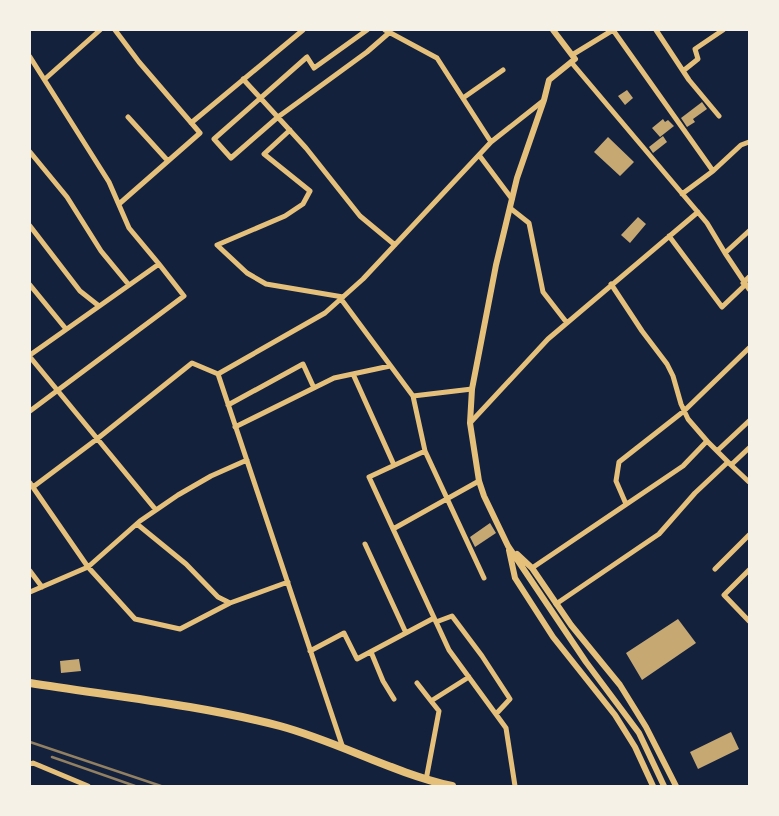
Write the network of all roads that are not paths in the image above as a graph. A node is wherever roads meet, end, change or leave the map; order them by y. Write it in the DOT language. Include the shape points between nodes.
graph roads {
  1 [pos="100,30"];
  2 [pos="114,30"];
  3 [pos="303,30"];
  4 [pos="367,30"];
  5 [pos="553,30"];
  6 [pos="613,30"];
  7 [pos="656,30"];
  8 [pos="723,30"];
  9 [pos="387,31"];
  10 [pos="572,55"];
  11 [pos="30,56"];
  12 [pos="571,62"];
  13 [pos="503,70"];
  14 [pos="683,71"];
  15 [pos="45,79"];
  16 [pos="243,79"];
  17 [pos="260,98"];
  18 [pos="464,98"];
  19 [pos="544,100"];
  20 [pos="128,116"];
  21 [pos="719,116"];
  22 [pos="278,117"];
  23 [pos="191,123"];
  24 [pos="290,130"];
  25 [pos="491,142"];
  26 [pos="749,142"];
  27 [pos="30,152"];
  28 [pos="479,155"];
  29 [pos="168,161"];
  30 [pos="713,171"];
  31 [pos="682,194"];
  32 [pos="512,199"];
  33 [pos="119,204"];
  34 [pos="510,208"];
  35 [pos="698,212"];
  36 [pos="30,226"];
  37 [pos="749,231"];
  38 [pos="670,236"];
  39 [pos="395,245"];
  40 [pos="724,253"];
  41 [pos="159,264"];
  42 [pos="749,278"];
  43 [pos="611,284"];
  44 [pos="30,285"];
  45 [pos="129,285"];
  46 [pos="746,286"];
  47 [pos="342,298"];
  48 [pos="99,306"];
  49 [pos="567,323"];
  50 [pos="66,329"];
  51 [pos="749,348"];
  52 [pos="30,356"];
  53 [pos="390,366"];
  54 [pos="218,374"];
  55 [pos="353,374"];
  56 [pos="314,388"];
  57 [pos="472,389"];
  58 [pos="57,390"];
  59 [pos="413,396"];
  60 [pos="228,405"];
  61 [pos="30,410"];
  62 [pos="684,411"];
  63 [pos="470,422"];
  64 [pos="749,422"];
  65 [pos="235,427"];
  66 [pos="97,439"];
  67 [pos="707,441"];
  68 [pos="749,448"];
  69 [pos="425,451"];
  70 [pos="718,451"];
  71 [pos="247,460"];
  72 [pos="730,464"];
  73 [pos="394,465"];
  74 [pos="479,481"];
  75 [pos="749,482"];
  76 [pos="31,485"];
  77 [pos="447,499"];
  78 [pos="626,504"];
  79 [pos="156,510"];
  80 [pos="137,524"];
  81 [pos="393,528"];
  82 [pos="749,535"];
  83 [pos="365,544"];
  84 [pos="508,546"];
  85 [pos="88,567"];
  86 [pos="532,568"];
  87 [pos="716,569"];
  88 [pos="30,570"];
  89 [pos="749,570"];
  90 [pos="484,578"];
  91 [pos="288,582"];
  92 [pos="42,587"];
  93 [pos="30,592"];
  94 [pos="230,603"];
  95 [pos="556,604"];
  96 [pos="435,620"];
  97 [pos="749,621"];
  98 [pos="406,633"];
  99 [pos="310,651"];
  100 [pos="371,652"];
  101 [pos="469,677"];
  102 [pos="30,683"];
  103 [pos="417,683"];
  104 [pos="394,700"];
  105 [pos="430,702"];
  106 [pos="496,714"];
  107 [pos="343,748"];
  108 [pos="30,764"];
  109 [pos="426,780"];
  110 [pos="88,786"];
  111 [pos="452,786"];
  112 [pos="515,786"];
  113 [pos="653,786"];
  114 [pos="664,786"];
  115 [pos="676,786"];
  1 -- 15 [label="street"];
  2 -- 23 [label="street"];
  3 -- 16 [label="street"];
  4 -- 17 [label="street" via="314,68 307,57"];
  5 -- 10 [label="street"];
  6 -- 10 [label="street"];
  6 -- 30 [label="street"];
  7 -- 14 [label="street"];
  8 -- 14 [label="street" via="698,47 695,52 698,59"];
  9 -- 18 [label="street" via="437,58"];
  9 -- 22 [label="street" via="367,52"];
  10 -- 12 [label="street" via="575,59"];
  11 -- 15 [label="street"];
  12 -- 19 [label="street" via="549,80"];
  12 -- 31 [label="street"];
  13 -- 18 [label="street"];
  14 -- 21 [label="street"];
  15 -- 33 [label="street" via="109,182"];
  16 -- 17 [label="street"];
  16 -- 23 [label="street"];
  17 -- 22 [label="street"];
  17 -- 22 [label="street" via="214,139 231,158"];
  18 -- 25 [label="street"];
  19 -- 25 [label="street"];
  19 -- 32 [label="street"];
  20 -- 29 [label="street"];
  22 -- 24 [label="street"];
  23 -- 29 [label="street" via="200,133"];
  24 -- 39 [label="street" via="360,216"];
  24 -- 47 [label="street" via="264,154 310,191 303,204 285,216 217,245 247,273 266,284"];
  25 -- 28 [label="street"];
  26 -- 30 [label="street" via="741,145"];
  27 -- 45 [label="street" via="67,197 101,252"];
  28 -- 32 [label="street"];
  28 -- 39 [label="street"];
  29 -- 33 [label="street"];
  30 -- 31 [label="street"];
  31 -- 35 [label="street"];
  32 -- 34 [label="street"];
  33 -- 41 [label="street" via="130,228"];
  34 -- 49 [label="street" via="529,223 543,292"];
  34 -- 57 [label="street"];
  35 -- 38 [label="street"];
  35 -- 40 [label="street"];
  36 -- 48 [label="street" via="80,291"];
  37 -- 40 [label="street"];
  38 -- 43 [label="street"];
  38 -- 46 [label="street" via="722,308"];
  39 -- 47 [label="street"];
  40 -- 46 [label="street"];
  41 -- 45 [label="street"];
  41 -- 58 [label="street" via="184,296"];
  42 -- 46 [label="street"];
  43 -- 49 [label="street"];
  43 -- 62 [label="street" via="667,364"];
  44 -- 50 [label="street"];
  45 -- 48 [label="street"];
  47 -- 53 [label="street"];
  47 -- 54 [label="street" via="324,313"];
  48 -- 50 [label="street"];
  49 -- 63 [label="street" via="548,338"];
  50 -- 52 [label="street"];
  51 -- 62 [label="street"];
  52 -- 58 [label="street"];
  53 -- 55 [label="street"];
  53 -- 59 [label="street"];
  54 -- 60 [label="street"];
  54 -- 66 [label="street" via="192,363"];
  55 -- 56 [label="street" via="334,378"];
  55 -- 73 [label="street"];
  56 -- 60 [label="street" via="303,364"];
  56 -- 65 [label="street"];
  57 -- 59 [label="street"];
  57 -- 63 [label="street"];
  58 -- 61 [label="street"];
  58 -- 66 [label="street"];
  59 -- 69 [label="street"];
  60 -- 65 [label="street"];
  62 -- 67 [label="street"];
  62 -- 78 [label="street" via="619,462 616,481"];
  63 -- 74 [label="street"];
  64 -- 70 [label="street"];
  65 -- 71 [label="street"];
  66 -- 76 [label="street"];
  66 -- 79 [label="street"];
  67 -- 70 [label="street"];
  67 -- 78 [label="street" via="683,466"];
  68 -- 72 [label="street"];
  69 -- 73 [label="street"];
  69 -- 77 [label="street"];
  70 -- 72 [label="street"];
  71 -- 79 [label="street" via="211,476"];
  71 -- 91 [label="street"];
  72 -- 75 [label="street"];
  72 -- 95 [label="street" via="695,493 660,534"];
  73 -- 81 [label="street" via="369,477"];
  74 -- 77 [label="street"];
  74 -- 84 [label="street"];
  76 -- 85 [label="street"];
  77 -- 81 [label="street"];
  77 -- 90 [label="street"];
  78 -- 86 [label="street"];
  79 -- 80 [label="street"];
  80 -- 85 [label="street"];
  80 -- 94 [label="street" via="186,564 218,597"];
  81 -- 96 [label="street"];
  82 -- 87 [label="street"];
  83 -- 98 [label="street"];
  84 -- 86 [label="street"];
  84 -- 113 [label="street" via="515,578 553,637 615,716 635,747"];
  84 -- 114 [label="street" via="586,662 639,733"];
  85 -- 92 [label="street"];
  85 -- 94 [label="street" via="135,619 180,629"];
  86 -- 95 [label="street"];
  88 -- 92 [label="street"];
  89 -- 97 [label="street" via="724,595"];
  91 -- 94 [label="street"];
  91 -- 99 [label="street"];
  92 -- 93 [label="street"];
  95 -- 115 [label="street" via="620,685"];
  96 -- 98 [label="street"];
  96 -- 101 [label="street"];
  96 -- 106 [label="street" via="452,616 510,699"];
  98 -- 100 [label="street"];
  99 -- 100 [label="street" via="344,633 357,659"];
  99 -- 107 [label="street"];
  100 -- 104 [label="street" via="382,681"];
  101 -- 105 [label="street"];
  101 -- 106 [label="street"];
  102 -- 107 [label="main road" via="281,726"];
  103 -- 105 [label="street"];
  105 -- 109 [label="street" via="439,711"];
  106 -- 112 [label="street" via="506,728"];
  107 -- 109 [label="main road"];
  108 -- 110 [label="street"];
  109 -- 111 [label="main road"];
}
